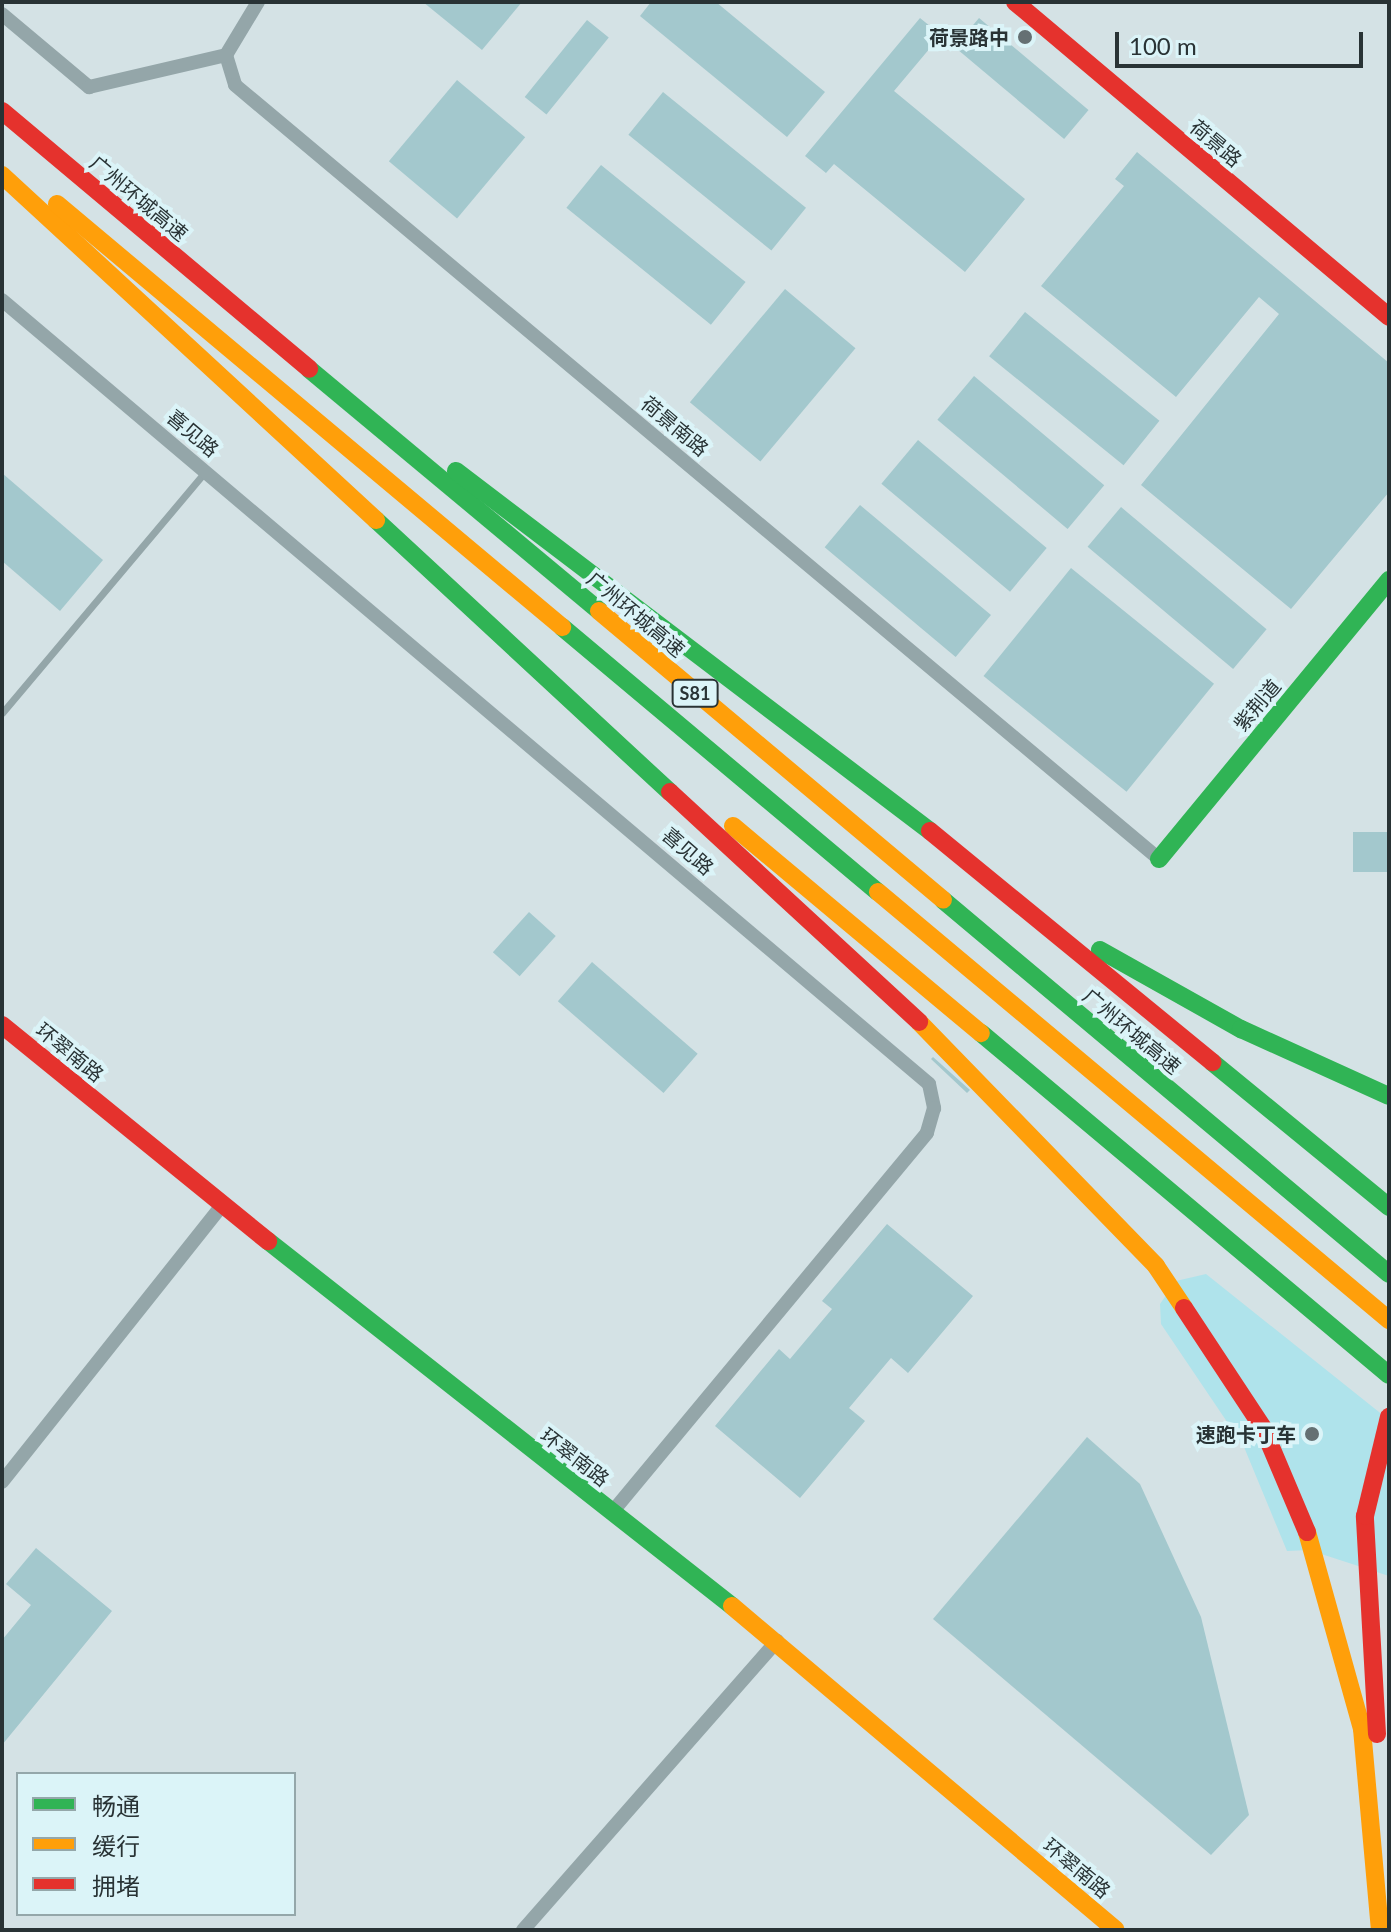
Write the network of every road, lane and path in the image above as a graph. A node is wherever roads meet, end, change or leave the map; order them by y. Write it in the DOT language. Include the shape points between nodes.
graph roads {
  1 [pos="258,2"];
  2 [pos="1015,2"];
  3 [pos="2,14"];
  4 [pos="226,55"];
  5 [pos="4,113"];
  6 [pos="2,158"];
  7 [pos="2,175"];
  8 [pos="2,300"];
  9 [pos="1389,317"];
  10 [pos="206,470"];
  11 [pos="1389,580"];
  12 [pos="445,585"];
  13 [pos="2,713"];
  14 [pos="1159,859"];
  15 [pos="970,861"];
  16 [pos="2,1025"];
  17 [pos="1389,1096"];
  18 [pos="223,1204"];
  19 [pos="1389,1207"];
  20 [pos="1389,1274"];
  21 [pos="1389,1320"];
  22 [pos="1382,1369"];
  23 [pos="1389,1417"];
  24 [pos="2,1482"];
  25 [pos="611,1513"];
  26 [pos="777,1641"];
  27 [pos="523,1930"];
  28 [pos="1116,1930"];
  29 [pos="1380,1930"];
  1 -- 4 [label="street"];
  2 -- 9 [label="main road, 荷景路"];
  3 -- 4 [label="street" via="89,87"];
  4 -- 14 [label="street, 荷景南路" via="235,85"];
  5 -- 15 [label="main road" via="292,348 718,662"];
  5 -- 20 [label="main road, 广州环城高速 / S81"];
  6 -- 21 [label="main road, S81"];
  7 -- 12 [label="main road"];
  8 -- 10 [label="street, 喜见路"];
  10 -- 13 [label="lane"];
  10 -- 25 [label="street, 喜见路" via="929,1084 934,1108 927,1133"];
  11 -- 14 [label="main road, 紫荆道"];
  12 -- 22 [label="main road"];
  12 -- 29 [label="main road" via="978,1076 1109,1209 1203,1329 1281,1463 1331,1600 1367,1762"];
  15 -- 17 [label="main road" via="1063,928 1193,1005"];
  15 -- 19 [label="main road"];
  16 -- 18 [label="main road, 环翠南路"];
  18 -- 24 [label="street"];
  18 -- 25 [label="main road, 环翠南路"];
  23 -- 29 [label="main road" via="1364,1534 1380,1774"];
  25 -- 26 [label="main road, 环翠南路"];
  26 -- 27 [label="street"];
  26 -- 28 [label="main road, 环翠南路"];
}
